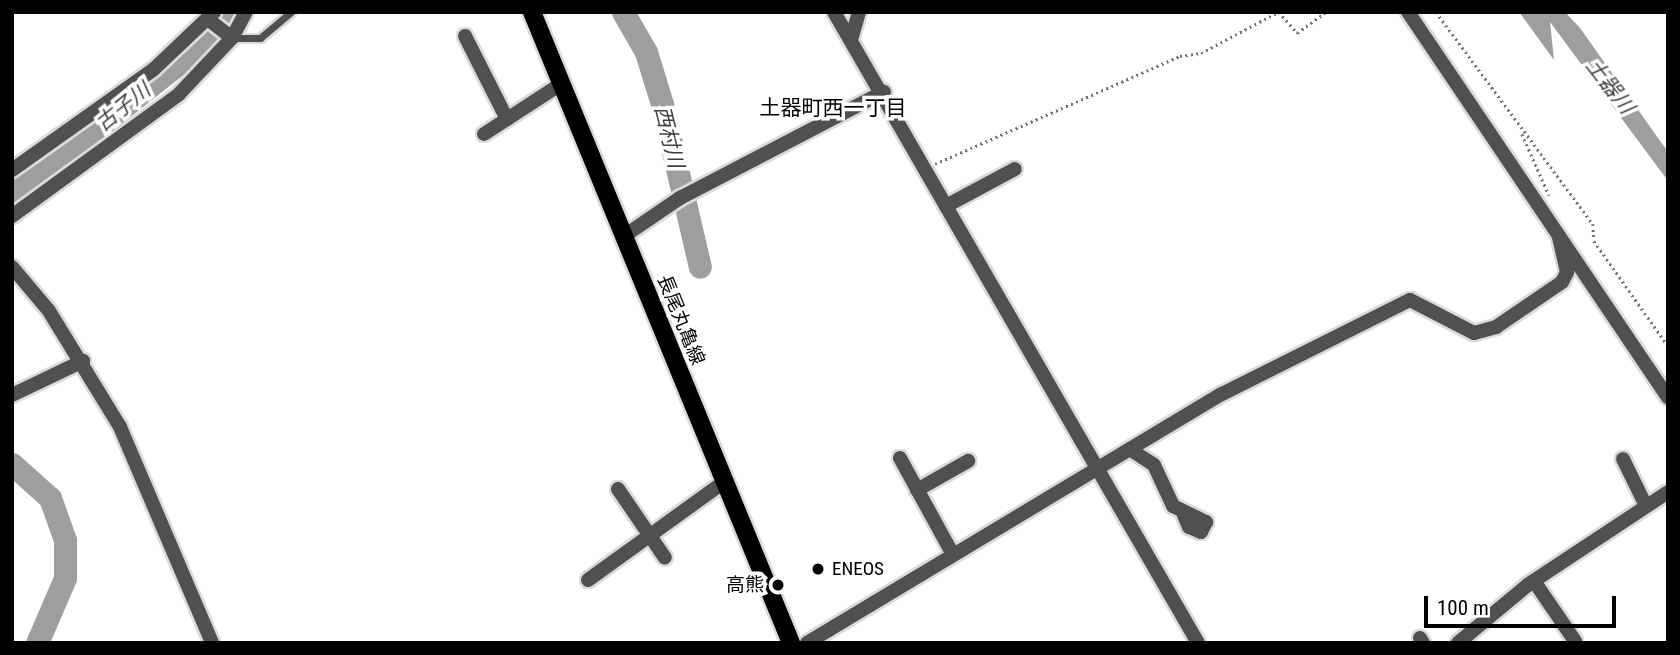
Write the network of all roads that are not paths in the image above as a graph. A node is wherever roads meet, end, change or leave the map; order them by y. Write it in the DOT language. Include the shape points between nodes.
graph roads {
  1 [pos="246,12"];
  2 [pos="291,12"];
  3 [pos="531,12"];
  4 [pos="834,12"];
  5 [pos="859,12"];
  6 [pos="1408,12"];
  7 [pos="211,16"];
  8 [pos="230,36"];
  9 [pos="465,36"];
  10 [pos="851,40"];
  11 [pos="561,84"];
  12 [pos="884,92"];
  13 [pos="507,119"];
  14 [pos="484,134"];
  15 [pos="1015,169"];
  16 [pos="12,170"];
  17 [pos="946,206"];
  18 [pos="12,216"];
  19 [pos="624,236"];
  20 [pos="1559,237"];
  21 [pos="12,267"];
  22 [pos="83,361"];
  23 [pos="12,395"];
  24 [pos="1668,397"];
  25 [pos="1131,450"];
  26 [pos="900,458"];
  27 [pos="1623,459"];
  28 [pos="968,461"];
  29 [pos="1097,471"];
  30 [pos="724,482"];
  31 [pos="618,489"];
  32 [pos="917,490"];
  33 [pos="1668,492"];
  34 [pos="1646,506"];
  35 [pos="1184,514"];
  36 [pos="650,537"];
  37 [pos="952,553"];
  38 [pos="665,558"];
  39 [pos="587,580"];
  40 [pos="1534,581"];
  41 [pos="1575,640"];
  42 [pos="212,643"];
  43 [pos="791,643"];
  44 [pos="807,643"];
  45 [pos="1198,643"];
  46 [pos="1458,643"];
  1 -- 8 [label="street"];
  2 -- 8 [label="lane" via="260,38"];
  3 -- 11 [label="main road, 長尾丸亀線"];
  4 -- 10 [label="street"];
  5 -- 10 [label="street"];
  6 -- 20 [label="street"];
  7 -- 8 [label="street"];
  7 -- 16 [label="street" via="154,69"];
  8 -- 18 [label="street" via="179,94"];
  9 -- 13 [label="street"];
  10 -- 12 [label="street"];
  11 -- 13 [label="street"];
  11 -- 19 [label="main road, 長尾丸亀線"];
  12 -- 17 [label="street"];
  12 -- 19 [label="street" via="680,198"];
  13 -- 14 [label="street"];
  15 -- 17 [label="street"];
  17 -- 29 [label="street"];
  19 -- 30 [label="main road, 長尾丸亀線"];
  20 -- 24 [label="street"];
  20 -- 25 [label="street" via="1567,272 1562,282 1496,327 1474,333 1410,300 1222,394"];
  21 -- 22 [label="street"];
  22 -- 23 [label="street"];
  22 -- 42 [label="street" via="139,468 153,516"];
  25 -- 29 [label="street"];
  25 -- 35 [label="street" via="1154,466 1173,506"];
  26 -- 32 [label="street"];
  27 -- 34 [label="street"];
  28 -- 32 [label="street"];
  29 -- 37 [label="street"];
  29 -- 45 [label="street"];
  30 -- 36 [label="street"];
  30 -- 43 [label="main road, 長尾丸亀線"];
  31 -- 36 [label="street"];
  32 -- 37 [label="street"];
  33 -- 34 [label="street"];
  34 -- 40 [label="street"];
  36 -- 38 [label="street"];
  36 -- 39 [label="street"];
  37 -- 44 [label="street"];
  40 -- 41 [label="street"];
  40 -- 46 [label="street"];
}
